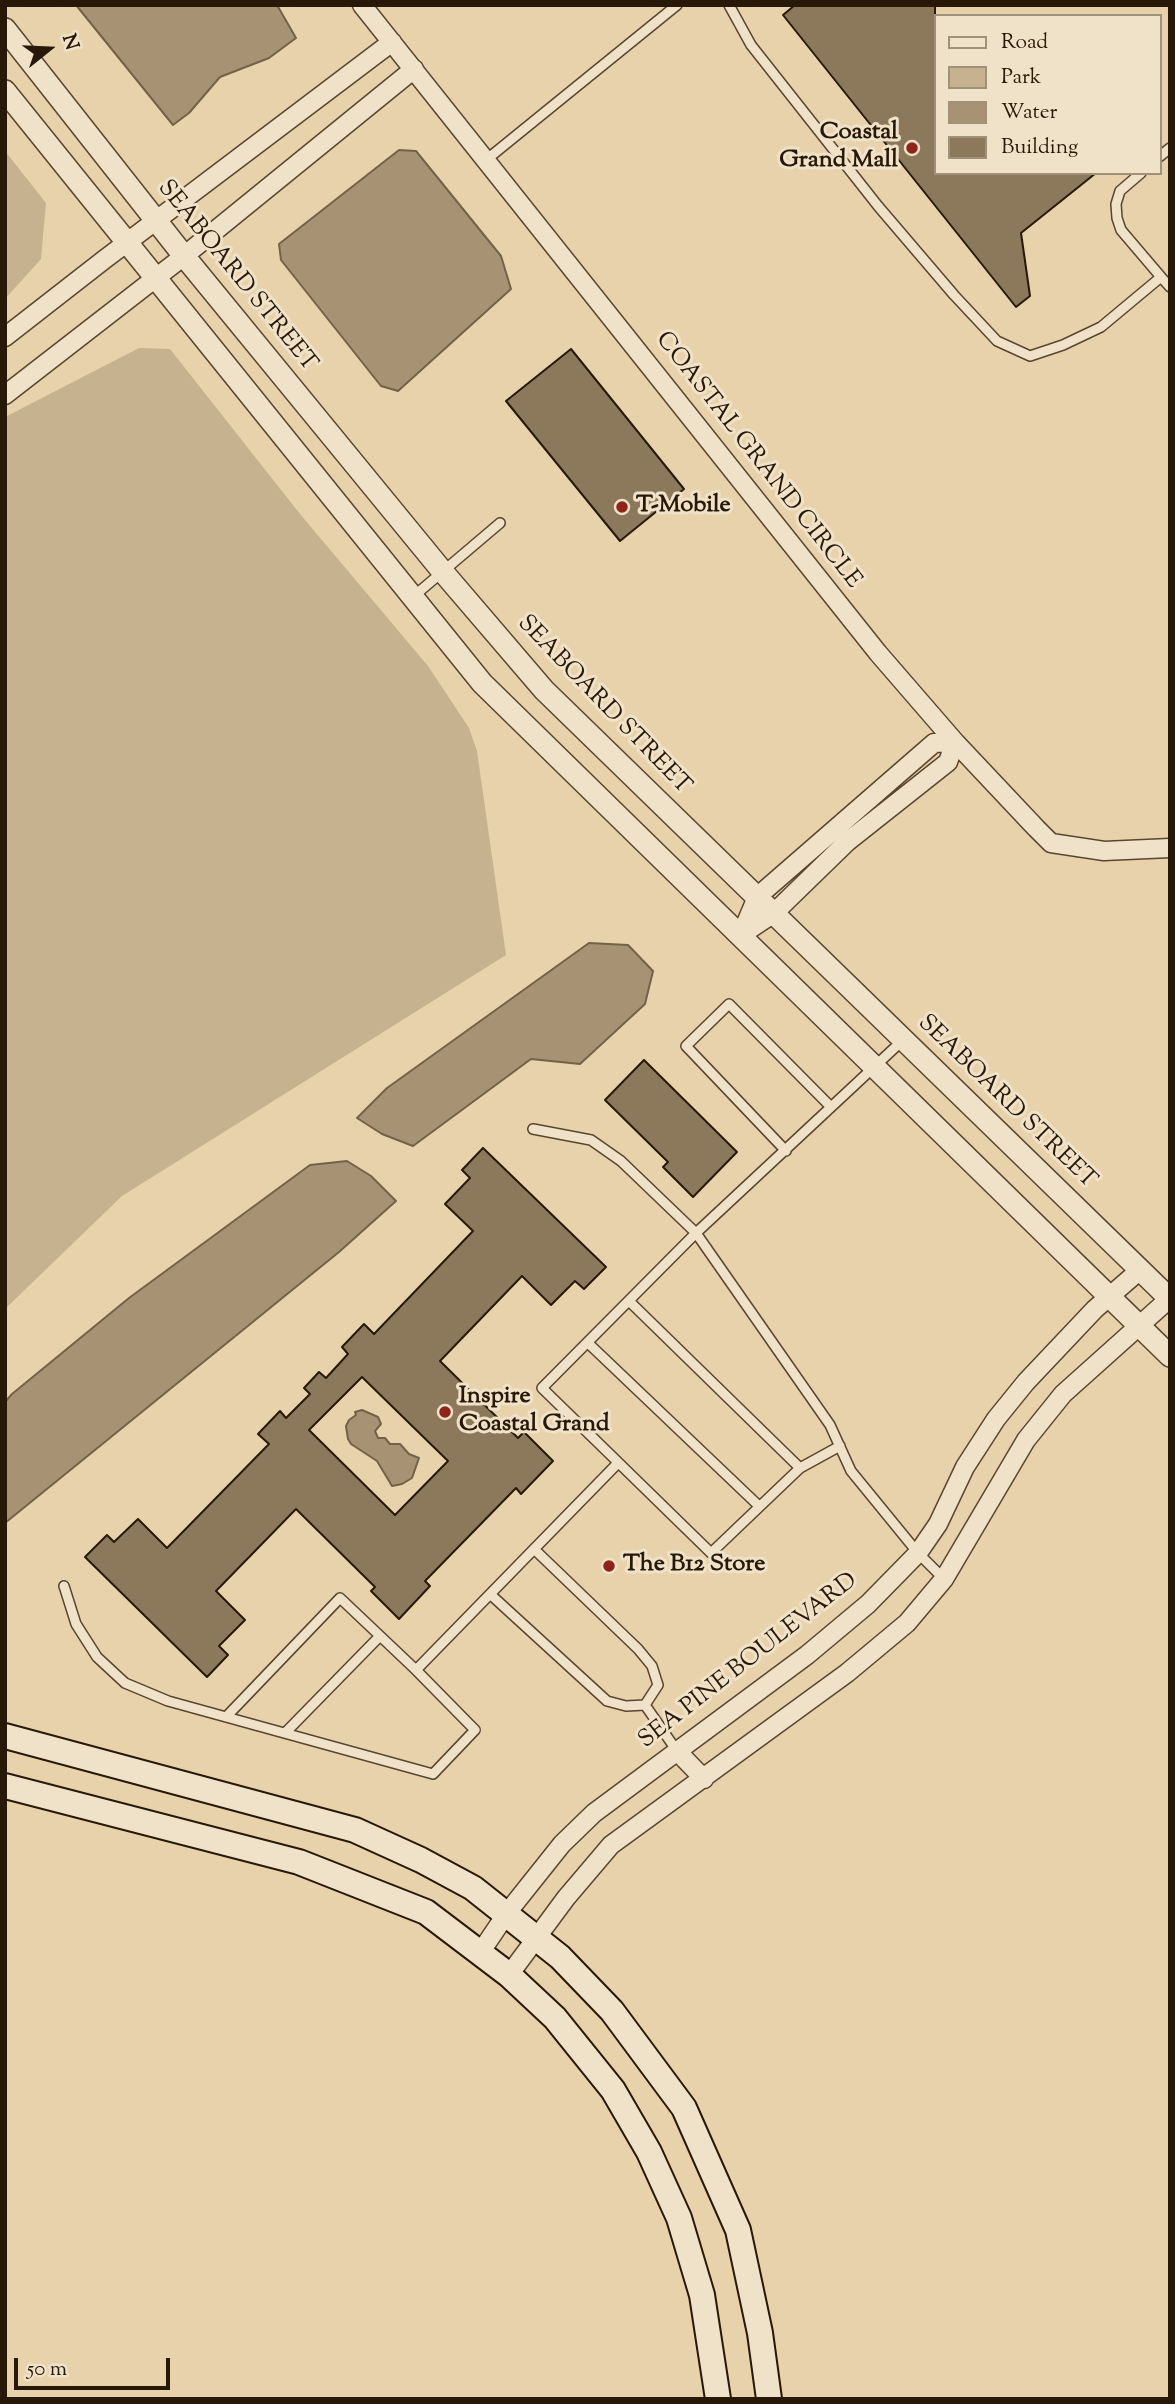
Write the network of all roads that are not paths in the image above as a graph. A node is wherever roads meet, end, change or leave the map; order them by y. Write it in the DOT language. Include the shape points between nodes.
graph roads {
  1 [pos="362,5"];
  2 [pos="677,5"];
  3 [pos="729,5"];
  4 [pos="5,29"];
  5 [pos="392,42"];
  6 [pos="414,69"];
  7 [pos="5,91"];
  8 [pos="486,160"];
  9 [pos="1139,175"];
  10 [pos="157,221"];
  11 [pos="126,243"];
  12 [pos="184,256"];
  13 [pos="155,277"];
  14 [pos="1161,277"];
  15 [pos="1170,287"];
  16 [pos="5,337"];
  17 [pos="5,395"];
  18 [pos="500,523"];
  19 [pos="443,572"];
  20 [pos="413,597"];
  21 [pos="956,742"];
  22 [pos="1170,848"];
  23 [pos="758,897"];
  24 [pos="774,913"];
  25 [pos="741,935"];
  26 [pos="903,1040"];
  27 [pos="875,1066"];
  28 [pos="831,1107"];
  29 [pos="533,1129"];
  30 [pos="786,1152"];
  31 [pos="696,1233"];
  32 [pos="1140,1270"];
  33 [pos="1110,1296"];
  34 [pos="1169,1299"];
  35 [pos="629,1301"];
  36 [pos="1139,1326"];
  37 [pos="587,1342"];
  38 [pos="1170,1356"];
  39 [pos="839,1446"];
  40 [pos="618,1463"];
  41 [pos="800,1468"];
  42 [pos="759,1506"];
  43 [pos="534,1549"];
  44 [pos="918,1553"];
  45 [pos="944,1578"];
  46 [pos="64,1586"];
  47 [pos="490,1594"];
  48 [pos="380,1636"];
  49 [pos="416,1670"];
  50 [pos="645,1705"];
  51 [pos="226,1717"];
  52 [pos="285,1733"];
  53 [pos="5,1735"];
  54 [pos="677,1751"];
  55 [pos="704,1779"];
  56 [pos="5,1786"];
  57 [pos="507,1913"];
  58 [pos="537,1939"];
  59 [pos="480,1953"];
  60 [pos="509,1975"];
  61 [pos="718,2399"];
  62 [pos="769,2399"];
  1 -- 5 [label="street, COASTAL GRAND CIRCLE"];
  2 -- 8 [label="lane"];
  3 -- 14 [label="lane" via="751,45 870,197 998,341 1030,356 1063,345 1101,327"];
  4 -- 10 [label="street, SEABOARD STREET"];
  5 -- 6 [label="street, COASTAL GRAND CIRCLE"];
  5 -- 10 [label="street"];
  6 -- 8 [label="street, COASTAL GRAND CIRCLE"];
  6 -- 12 [label="street"];
  7 -- 11 [label="street"];
  8 -- 21 [label="street, COASTAL GRAND CIRCLE" via="878,653"];
  9 -- 14 [label="lane" via="1120,191 1117,218 1121,230"];
  10 -- 11 [label="street"];
  10 -- 12 [label="street, SEABOARD STREET"];
  11 -- 13 [label="street"];
  11 -- 16 [label="street"];
  12 -- 13 [label="street"];
  12 -- 19 [label="street, SEABOARD STREET"];
  13 -- 17 [label="street"];
  13 -- 20 [label="street"];
  14 -- 15 [label="lane"];
  18 -- 19 [label="lane"];
  19 -- 20 [label="lane"];
  19 -- 23 [label="street, SEABOARD STREET" via="544,690"];
  20 -- 25 [label="street" via="482,683"];
  21 -- 22 [label="street, COASTAL GRAND CIRCLE" via="1051,843 1104,851"];
  21 -- 23 [label="street" via="934,743"];
  21 -- 24 [label="street" via="948,762 847,842"];
  23 -- 24 [label="street, SEABOARD STREET"];
  23 -- 25 [label="street"];
  24 -- 25 [label="street"];
  24 -- 26 [label="street, SEABOARD STREET"];
  25 -- 27 [label="street"];
  26 -- 27 [label="lane"];
  26 -- 32 [label="street, SEABOARD STREET"];
  27 -- 28 [label="lane"];
  27 -- 33 [label="street"];
  28 -- 30 [label="lane"];
  28 -- 30 [label="lane" via="729,1004 686,1046"];
  29 -- 31 [label="lane" via="591,1140 621,1161"];
  30 -- 31 [label="lane"];
  31 -- 35 [label="lane"];
  31 -- 39 [label="lane" via="830,1425"];
  32 -- 33 [label="street, SEA PINE BOULEVARD"];
  32 -- 34 [label="street, SEABOARD STREET"];
  33 -- 36 [label="street"];
  33 -- 44 [label="street, SEA PINE BOULEVARD" via="996,1419"];
  34 -- 36 [label="street"];
  35 -- 37 [label="lane"];
  35 -- 41 [label="lane"];
  36 -- 38 [label="street"];
  36 -- 45 [label="street" via="1063,1394 1026,1440"];
  37 -- 40 [label="lane" via="542,1388"];
  37 -- 42 [label="lane"];
  39 -- 41 [label="lane"];
  39 -- 44 [label="lane" via="851,1471"];
  40 -- 42 [label="lane" via="710,1553"];
  40 -- 43 [label="lane"];
  41 -- 42 [label="lane"];
  43 -- 47 [label="lane"];
  43 -- 50 [label="lane" via="652,1666 657,1685"];
  44 -- 45 [label="lane"];
  44 -- 54 [label="street, SEA PINE BOULEVARD" via="868,1604 807,1655"];
  45 -- 55 [label="street" via="907,1623"];
  46 -- 51 [label="lane" via="76,1624 97,1657 125,1683"];
  47 -- 49 [label="lane"];
  47 -- 50 [label="lane" via="607,1701"];
  48 -- 49 [label="lane"];
  48 -- 51 [label="lane" via="340,1598"];
  48 -- 52 [label="lane"];
  49 -- 52 [label="lane" via="475,1730 433,1773"];
  50 -- 54 [label="lane"];
  51 -- 52 [label="lane"];
  53 -- 57 [label="main road" via="355,1830 473,1888"];
  54 -- 55 [label="street"];
  54 -- 57 [label="street, SEA PINE BOULEVARD" via="586,1821"];
  55 -- 58 [label="street" via="611,1845"];
  56 -- 59 [label="main road" via="299,1862 426,1912"];
  57 -- 58 [label="main road"];
  57 -- 59 [label="street, SEA PINE BOULEVARD"];
  58 -- 60 [label="street"];
  58 -- 62 [label="main road" via="612,2011 684,2108 738,2230"];
  59 -- 60 [label="main road"];
  60 -- 61 [label="main road" via="555,2018 613,2090 649,2152 679,2218 702,2295"];
}
